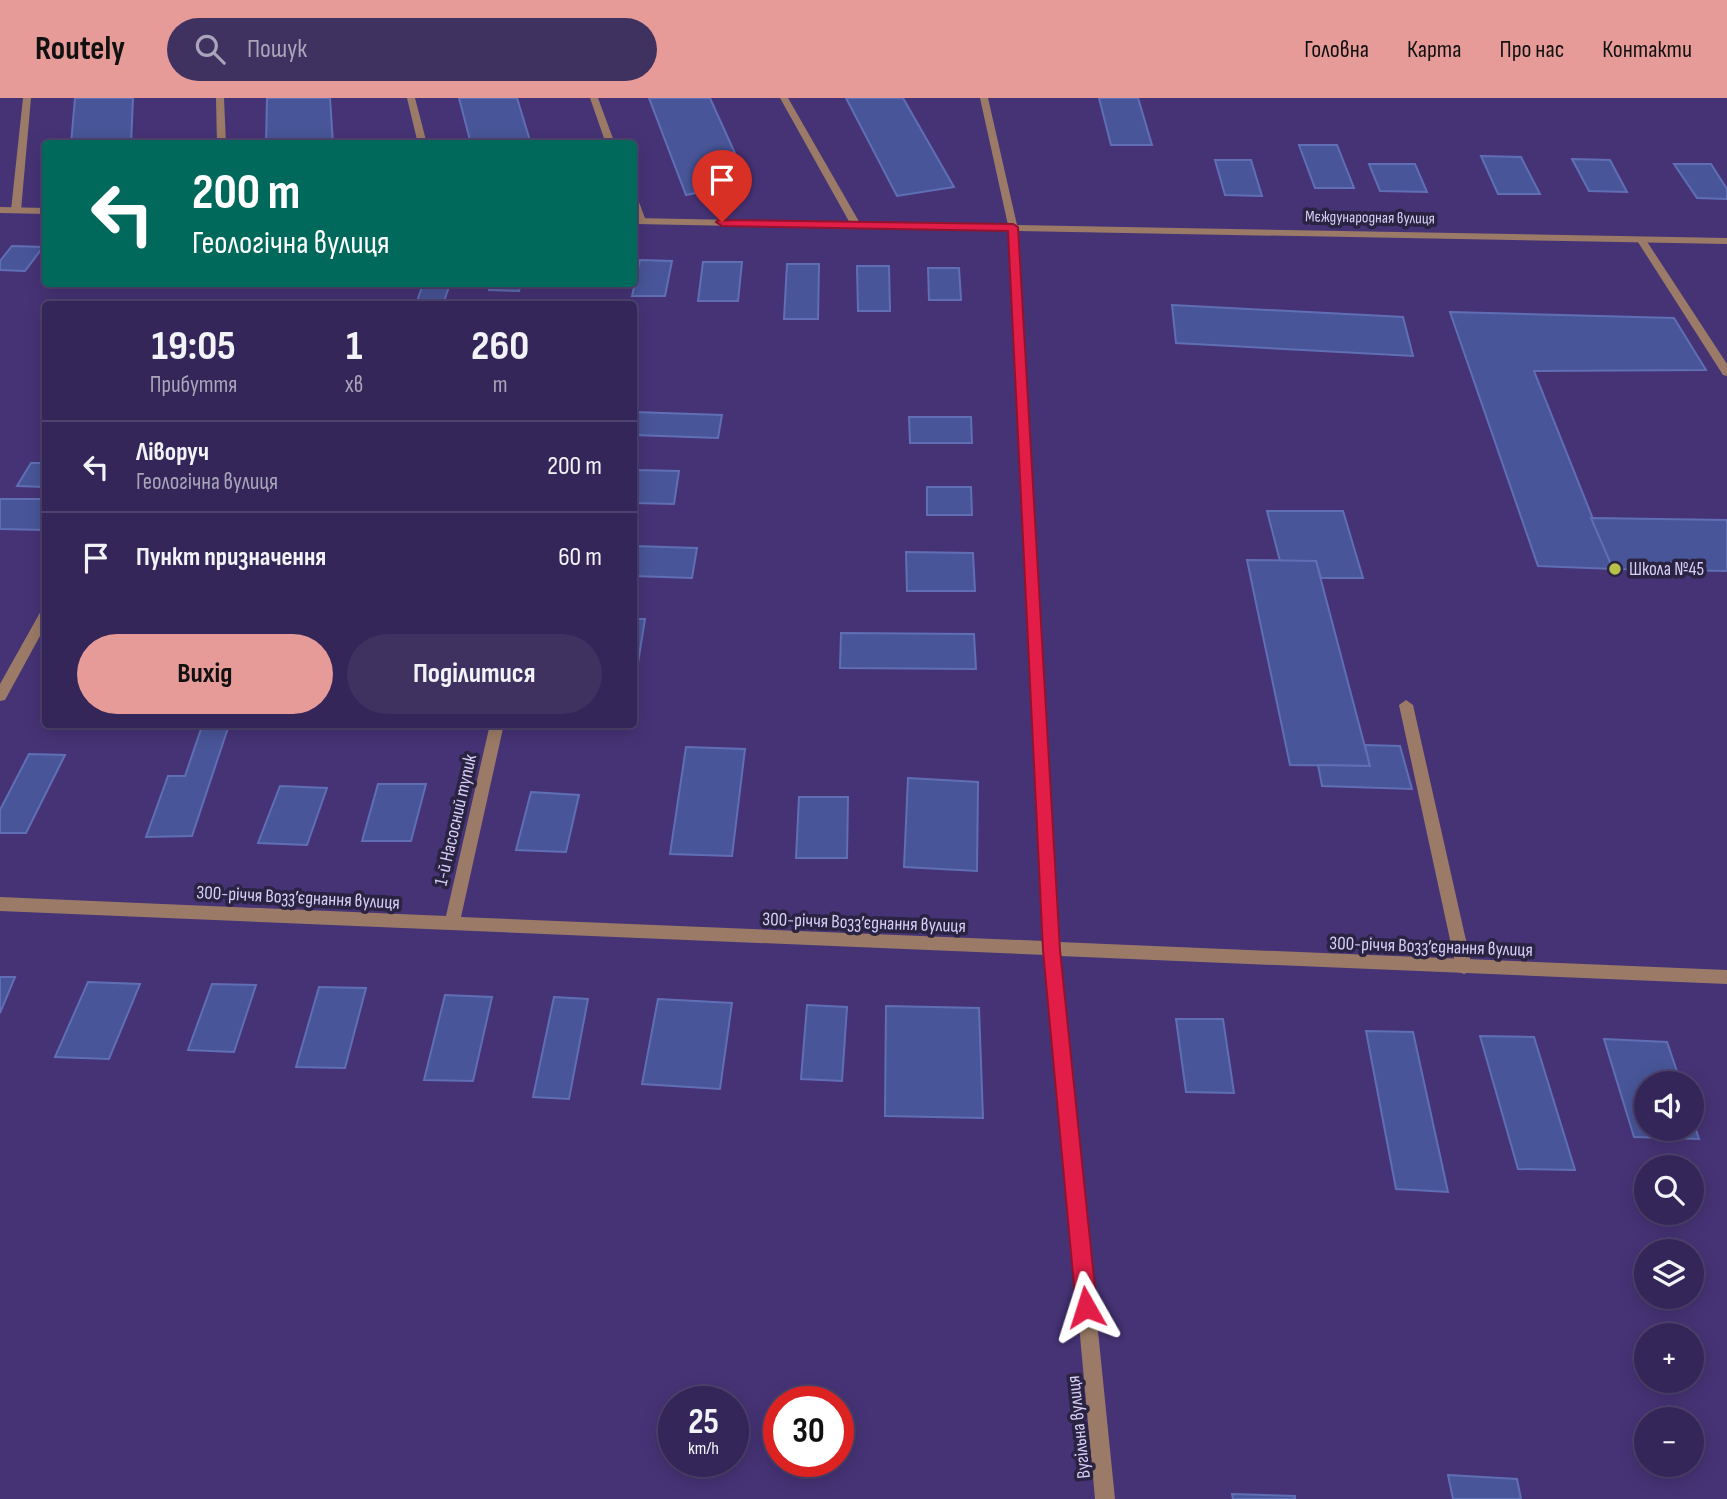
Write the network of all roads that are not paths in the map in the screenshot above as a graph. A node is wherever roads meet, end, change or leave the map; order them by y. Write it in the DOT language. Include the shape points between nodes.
graph roads {
  1 [pos="27,98"];
  2 [pos="219,98"];
  3 [pos="411,98"];
  4 [pos="594,98"];
  5 [pos="784,98"];
  6 [pos="984,98"];
  7 [pos="222,140"];
  8 [pos="422,140"];
  9 [pos="610,140"];
  10 [pos="0,210"];
  11 [pos="16,210"];
  12 [pos="42,211"];
  13 [pos="637,221"];
  14 [pos="856,225"];
  15 [pos="1013,227"];
  16 [pos="1641,239"];
  17 [pos="1727,241"];
  18 [pos="1727,372"];
  19 [pos="42,619"];
  20 [pos="0,696"];
  21 [pos="1406,705"];
  22 [pos="497,728"];
  23 [pos="0,904"];
  24 [pos="452,924"];
  25 [pos="1052,950"];
  26 [pos="1464,967"];
  27 [pos="1727,977"];
  28 [pos="1105,1499"];
  1 -- 11 [label="street"];
  2 -- 7 [label="street"];
  3 -- 8 [label="street"];
  4 -- 9 [label="street"];
  5 -- 14 [label="street"];
  6 -- 15 [label="street, Вугільна вулиця"];
  10 -- 11 [label="street"];
  11 -- 12 [label="street"];
  13 -- 14 [label="street, Мєждународная вулиця"];
  14 -- 15 [label="street, Мєждународная вулиця"];
  15 -- 16 [label="street, Мєждународная вулиця"];
  15 -- 25 [label="street, Вугільна вулиця"];
  16 -- 17 [label="street, Мєждународная вулиця"];
  16 -- 18 [label="street"];
  19 -- 20 [label="street"];
  21 -- 26 [label="street"];
  22 -- 24 [label="street, 1-й Насосний тупик"];
  23 -- 24 [label="street, 300-річчя Возз’єднання вулиця"];
  24 -- 25 [label="street, 300-річчя Возз’єднання вулиця"];
  25 -- 26 [label="street, 300-річчя Возз’єднання вулиця"];
  25 -- 28 [label="street, Вугільна вулиця"];
  26 -- 27 [label="street, 300-річчя Возз’єднання вулиця"];
}
